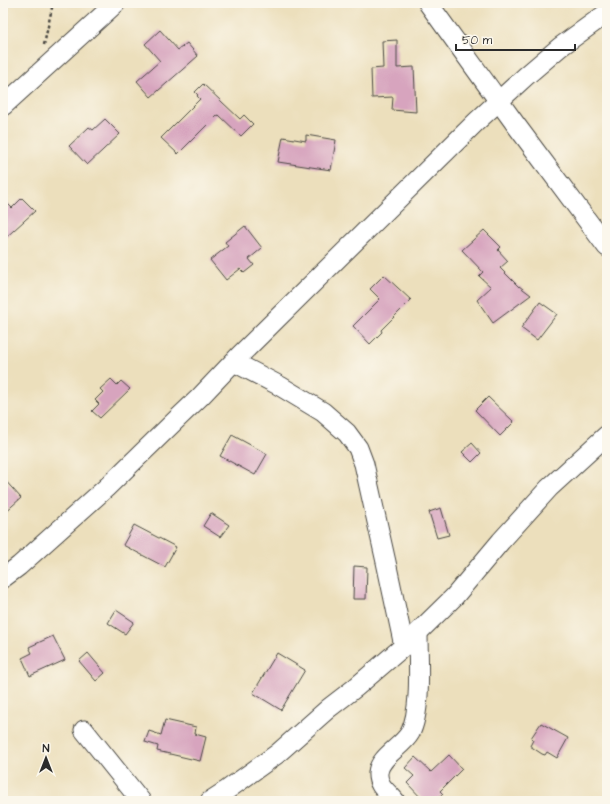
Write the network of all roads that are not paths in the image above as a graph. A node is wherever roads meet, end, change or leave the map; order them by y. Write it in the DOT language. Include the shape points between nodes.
graph roads {
  1 [pos="116,3"];
  2 [pos="428,3"];
  3 [pos="607,13"];
  4 [pos="499,102"];
  5 [pos="3,106"];
  6 [pos="607,247"];
  7 [pos="234,362"];
  8 [pos="607,435"];
  9 [pos="3,578"];
  10 [pos="418,633"];
  11 [pos="404,646"];
  12 [pos="84,730"];
  13 [pos="141,801"];
  14 [pos="210,801"];
  15 [pos="395,801"];
  1 -- 5 [label="street"];
  2 -- 4 [label="street"];
  3 -- 4 [label="street" via="560,47"];
  4 -- 6 [label="street"];
  4 -- 7 [label="street"];
  7 -- 9 [label="street" via="106,488"];
  7 -- 11 [label="street" via="323,412 347,433 358,448 364,464"];
  8 -- 10 [label="street" via="549,488 454,597"];
  10 -- 11 [label="street"];
  10 -- 15 [label="street" via="418,699 414,722 406,739 382,762 378,771 380,786"];
  11 -- 14 [label="street" via="277,754"];
  12 -- 13 [label="street"];
}
